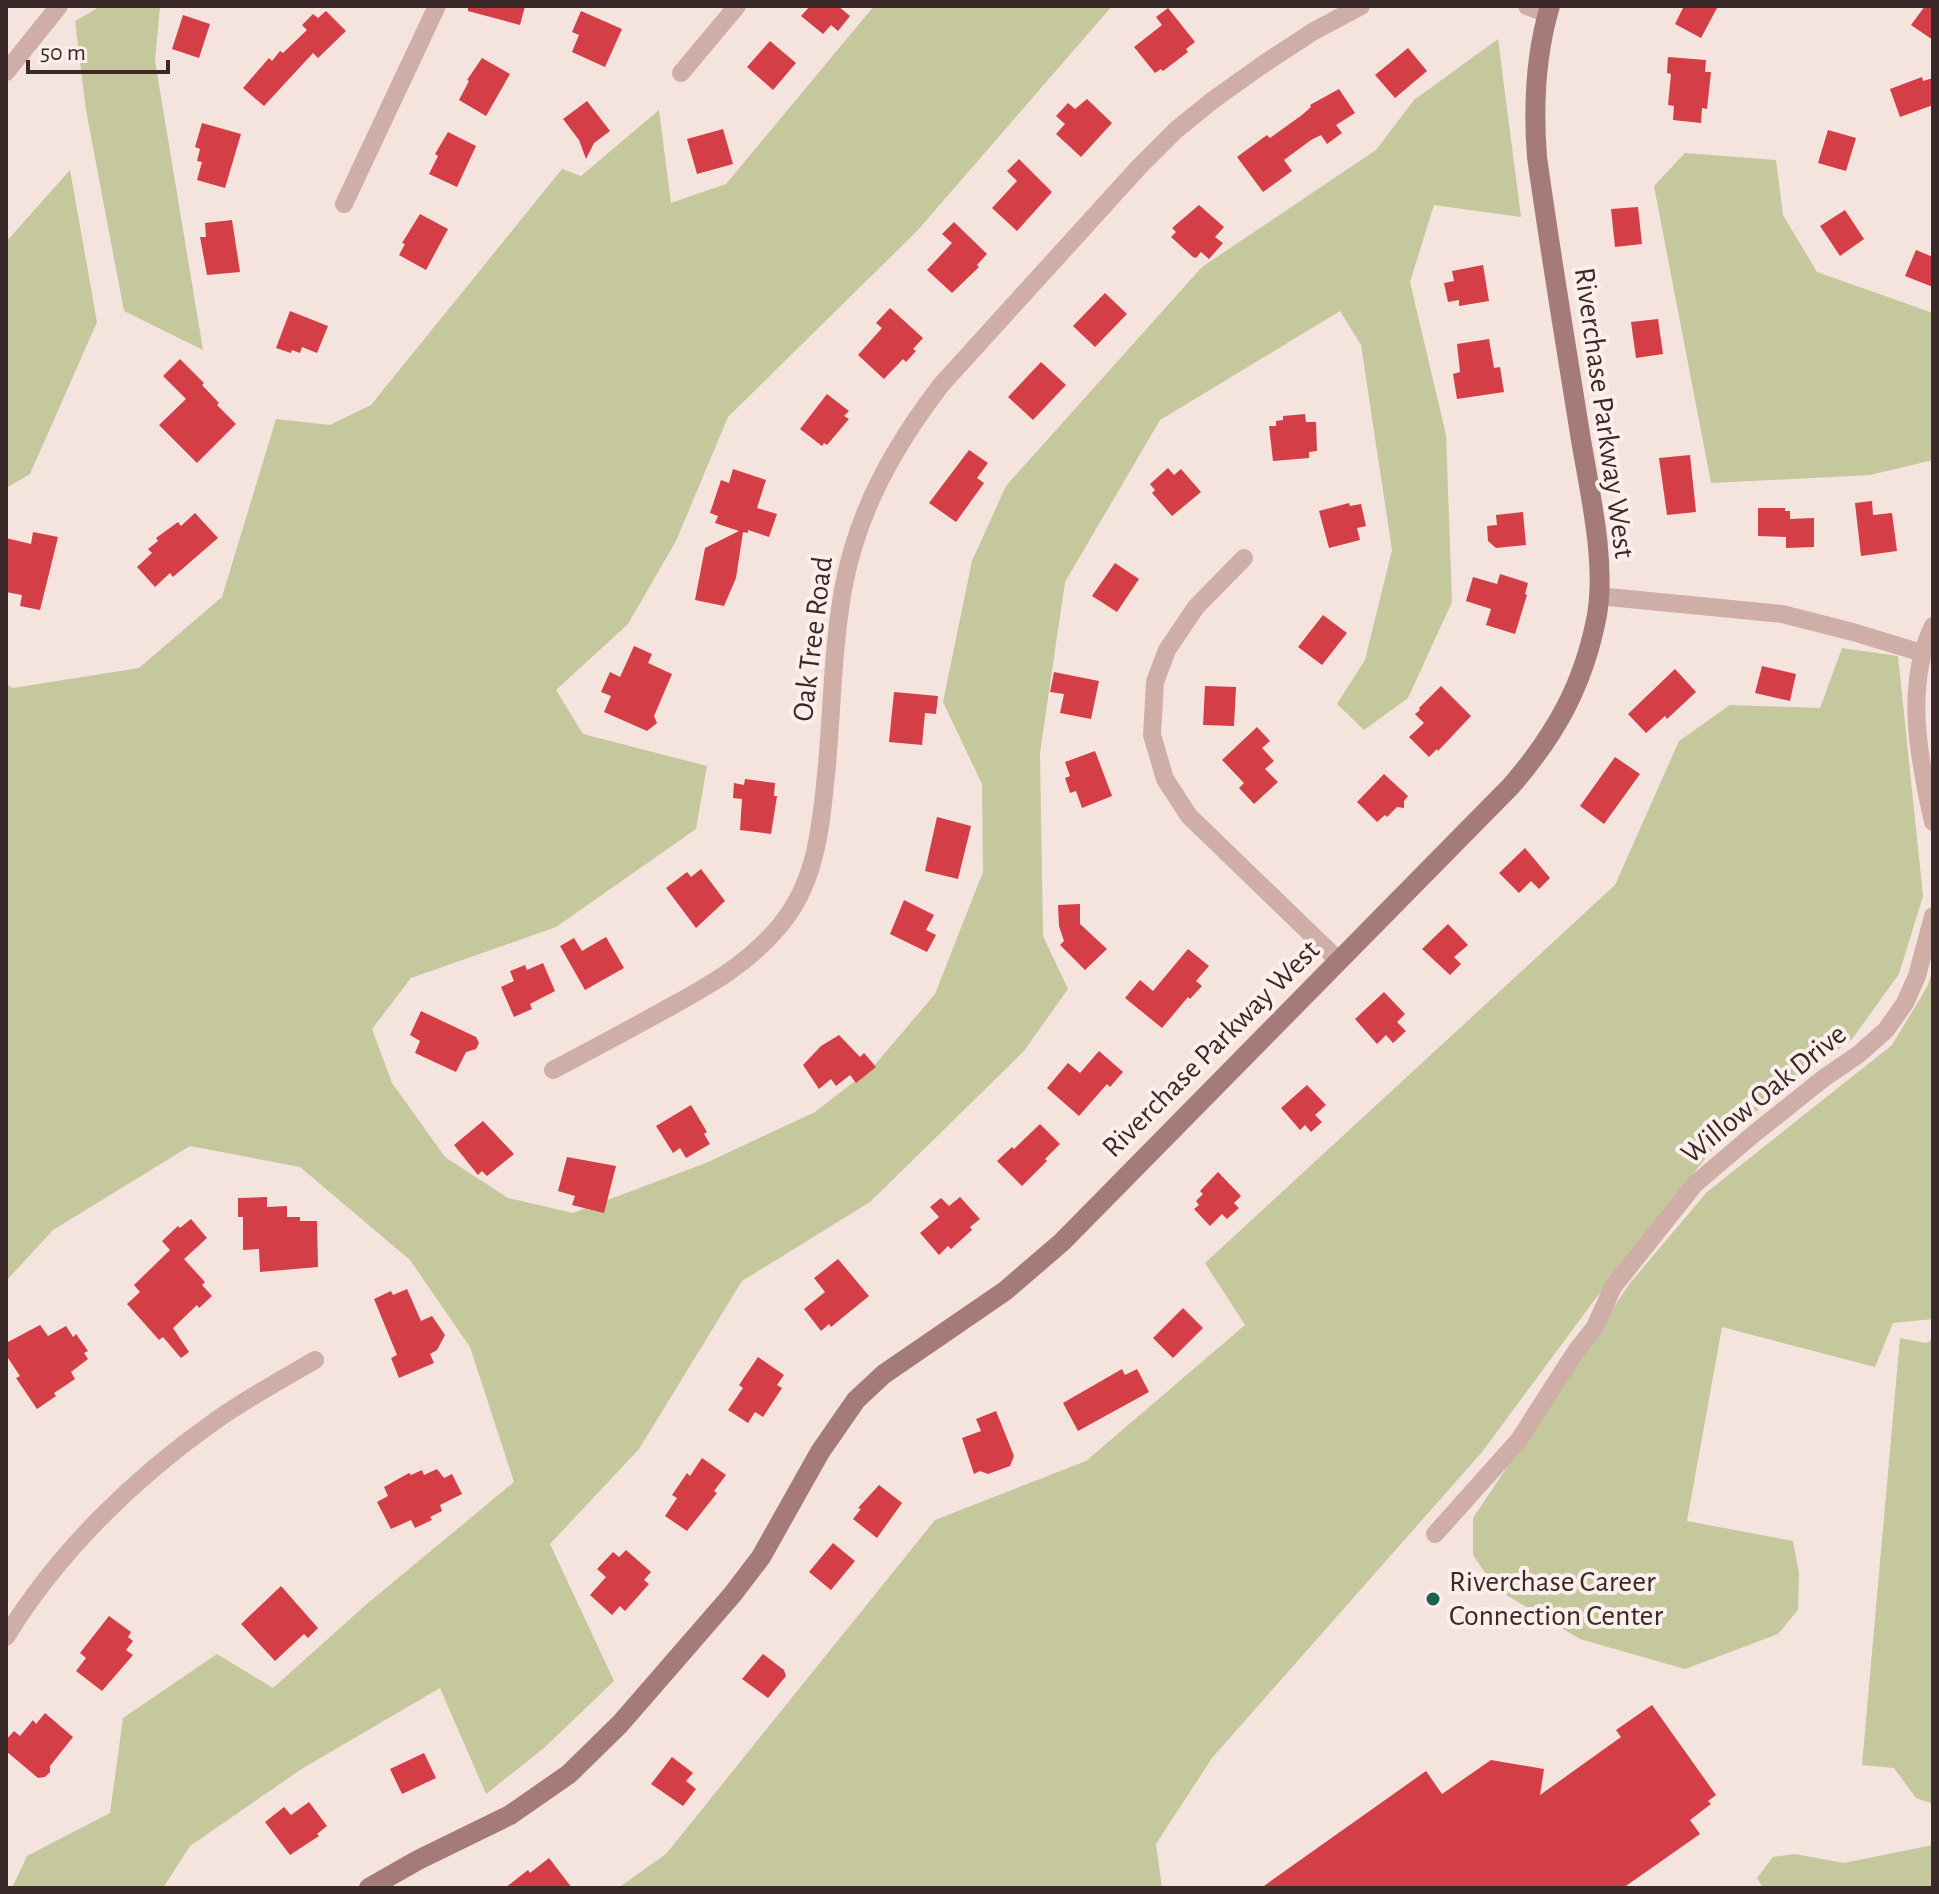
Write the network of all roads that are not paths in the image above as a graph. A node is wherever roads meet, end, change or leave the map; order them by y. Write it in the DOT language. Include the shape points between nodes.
graph roads {
  1 [pos="59,6"];
  2 [pos="437,6"];
  3 [pos="737,6"];
  4 [pos="1361,6"];
  5 [pos="1527,6"];
  6 [pos="1549,10"];
  7 [pos="6,72"];
  8 [pos="681,73"];
  9 [pos="344,204"];
  10 [pos="1244,558"];
  11 [pos="1598,596"];
  12 [pos="1933,626"];
  13 [pos="1922,653"];
  14 [pos="1933,822"];
  15 [pos="1933,916"];
  16 [pos="1339,961"];
  17 [pos="553,1070"];
  18 [pos="315,1360"];
  19 [pos="1435,1534"];
  20 [pos="6,1637"];
  21 [pos="369,1888"];
  1 -- 7 [label="street"];
  2 -- 9 [label="street"];
  3 -- 8 [label="street"];
  4 -- 17 [label="street, Oak Tree Road" via="1265,63 1176,130 934,394 885,468 852,550 839,620 823,819 812,867 793,909 762,945 721,978"];
  5 -- 6 [label="street"];
  6 -- 11 [label="street, Riverchase Parkway West" via="1536,80 1537,157 1593,510"];
  10 -- 16 [label="street" via="1196,607 1167,650 1155,682 1152,735 1165,779 1189,816"];
  11 -- 13 [label="street" via="1782,614"];
  11 -- 16 [label="street, Riverchase Parkway West" via="1581,676 1539,753"];
  12 -- 13 [label="street"];
  13 -- 14 [label="street" via="1917,714"];
  15 -- 19 [label="street, Willow Oak Drive" via="1917,976 1886,1030 1695,1184 1613,1287 1595,1327 1519,1440"];
  16 -- 21 [label="street, Riverchase Parkway West" via="1062,1242 1005,1291 884,1374 856,1400 751,1570 620,1724 569,1774 510,1815"];
  18 -- 20 [label="street" via="216,1420 133,1488 59,1564"];
}
